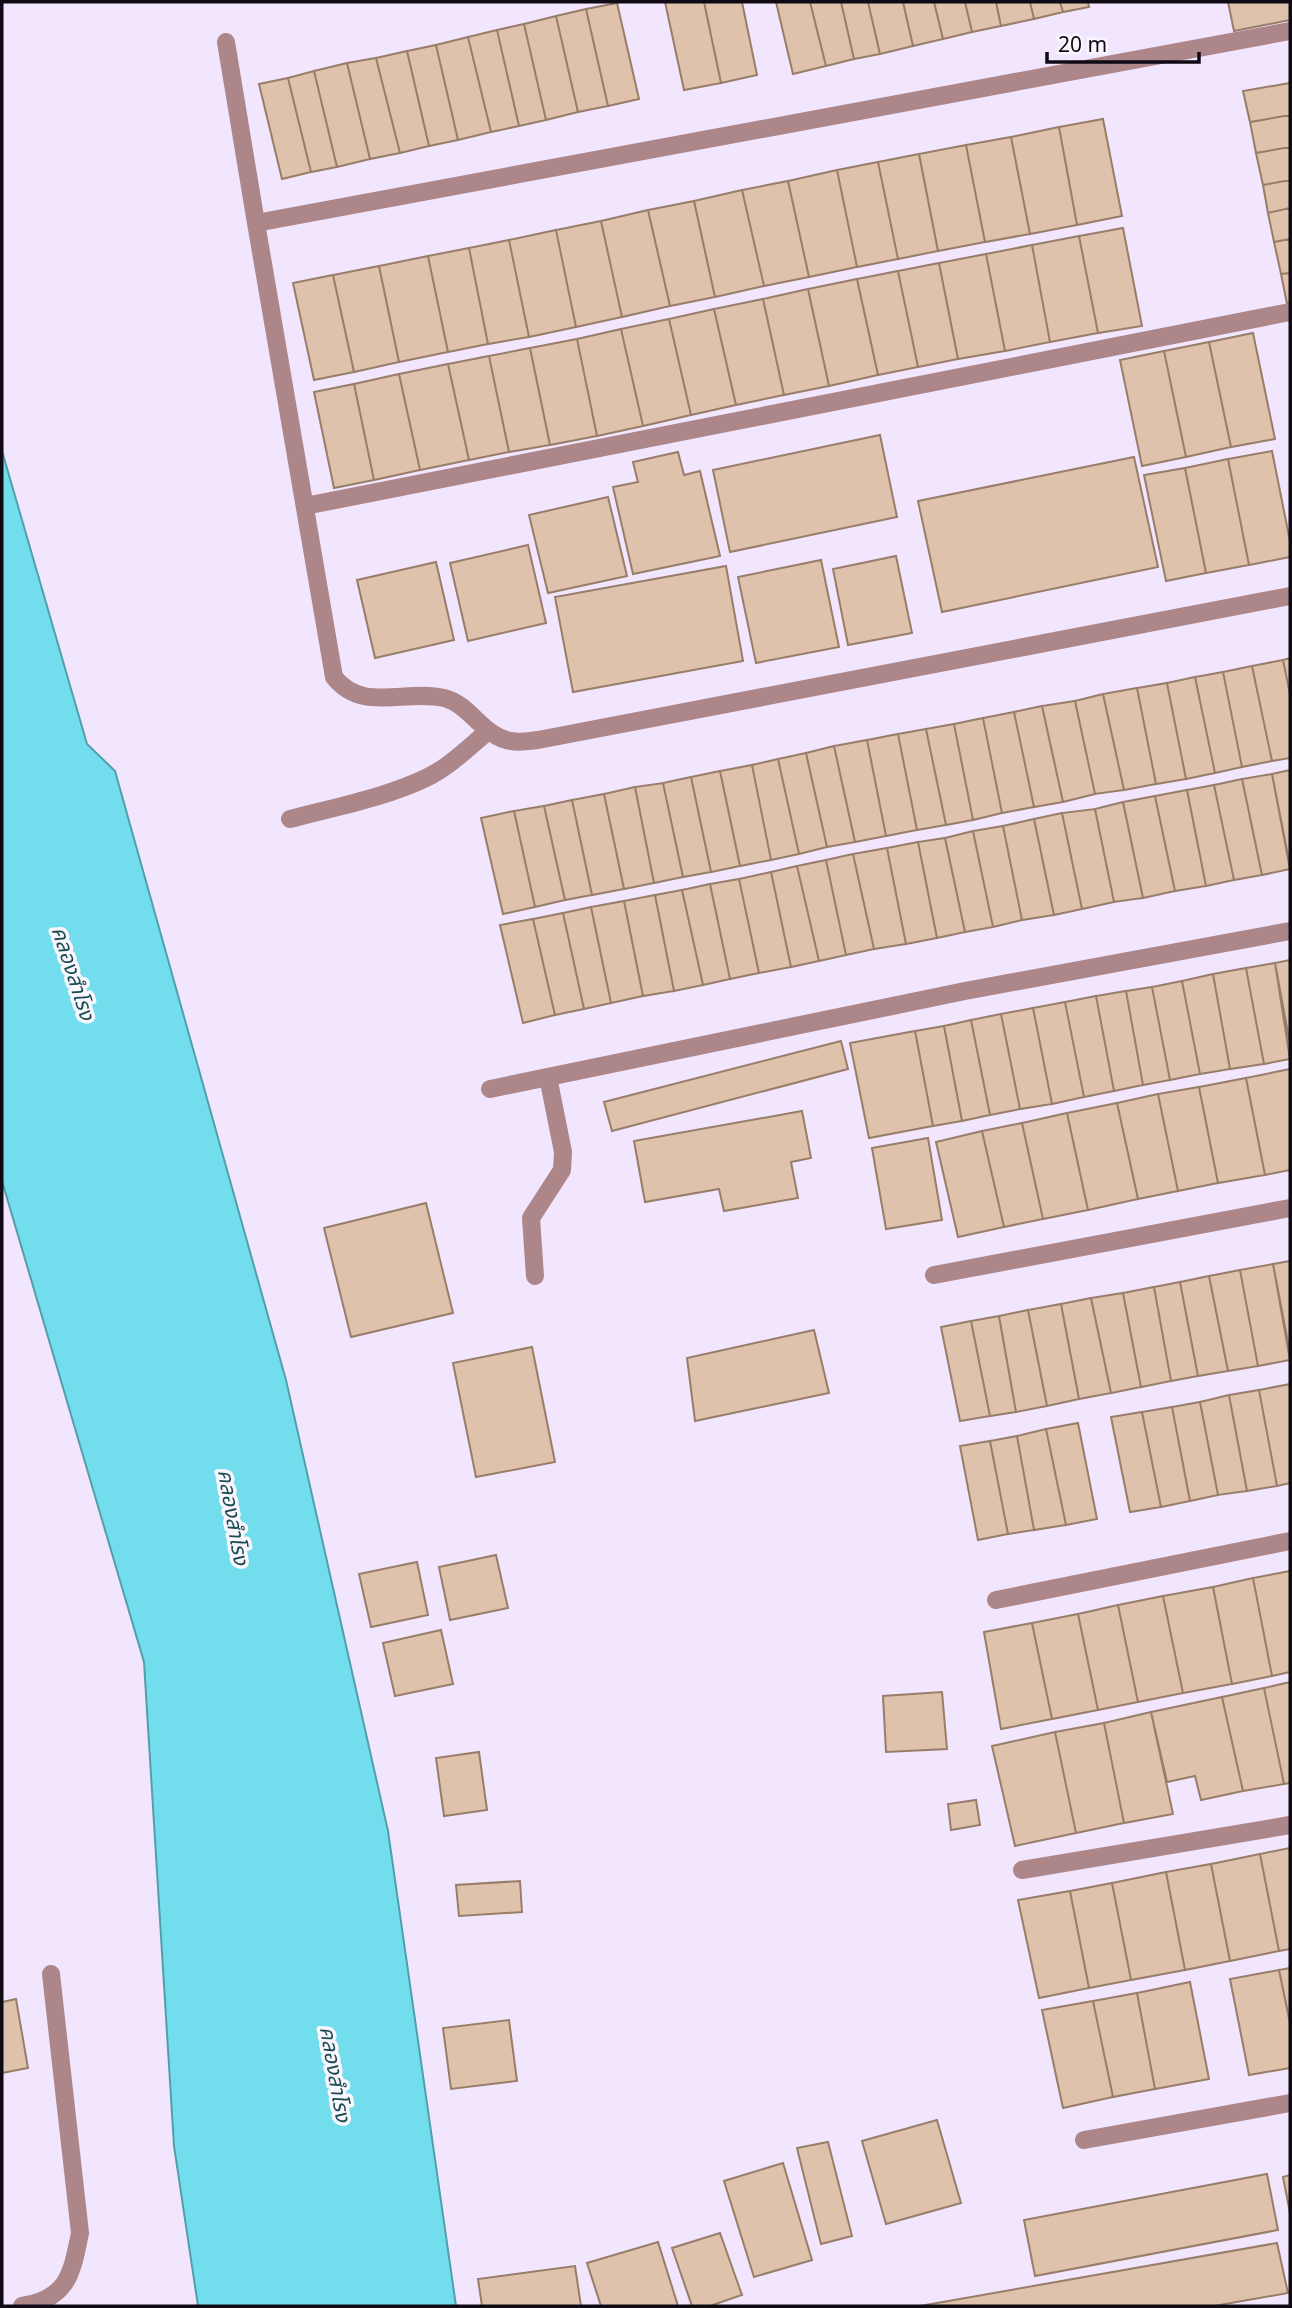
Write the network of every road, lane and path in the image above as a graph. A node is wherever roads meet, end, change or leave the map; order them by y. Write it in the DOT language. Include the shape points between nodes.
graph roads {
  1 [pos="1290,30"];
  2 [pos="226,42"];
  3 [pos="256,223"];
  4 [pos="1290,312"];
  5 [pos="305,506"];
  6 [pos="1290,596"];
  7 [pos="487,732"];
  8 [pos="290,819"];
  9 [pos="1290,931"];
  10 [pos="548,1077"];
  11 [pos="489,1089"];
  12 [pos="1290,1208"];
  13 [pos="934,1275"];
  14 [pos="535,1276"];
  15 [pos="1290,1541"];
  16 [pos="996,1600"];
  17 [pos="1290,1825"];
  18 [pos="1022,1870"];
  19 [pos="51,1974"];
  20 [pos="1290,2103"];
  21 [pos="1084,2140"];
  22 [pos="22,2306"];
  1 -- 3 [label="street"];
  2 -- 3 [label="street"];
  3 -- 5 [label="street"];
  4 -- 5 [label="street"];
  5 -- 7 [label="street" via="334,677 344,690 362,699 447,699"];
  6 -- 7 [label="street" via="538,740 511,741"];
  7 -- 8 [label="street" via="427,778"];
  9 -- 10 [label="street" via="965,991"];
  10 -- 11 [label="street"];
  10 -- 14 [label="street" via="563,1152 562,1170 531,1218"];
  12 -- 13 [label="street"];
  15 -- 16 [label="street"];
  17 -- 18 [label="street"];
  19 -- 22 [label="street" via="80,2233 72,2272 57,2293 39,2304"];
  20 -- 21 [label="street"];
}
